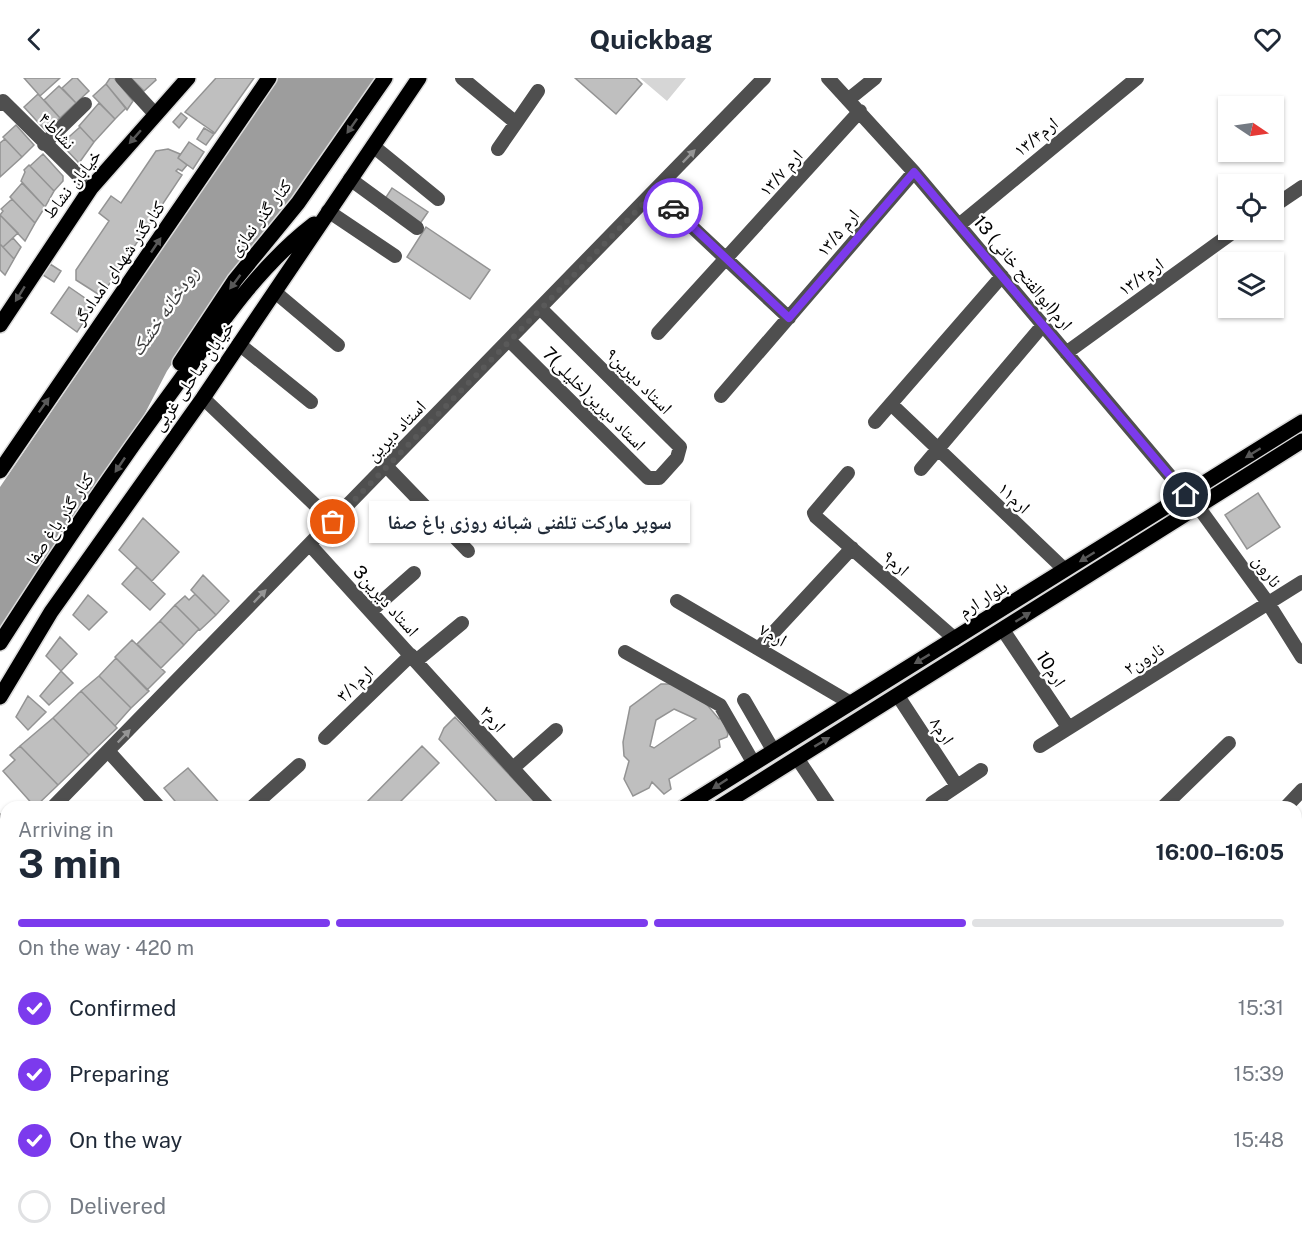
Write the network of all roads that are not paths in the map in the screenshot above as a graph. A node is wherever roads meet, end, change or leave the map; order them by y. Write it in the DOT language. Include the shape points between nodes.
graph roads {
  1 [pos="122,78"];
  2 [pos="189,78"];
  3 [pos="269,78"];
  4 [pos="385,78"];
  5 [pos="419,78"];
  6 [pos="462,78"];
  7 [pos="764,78"];
  8 [pos="828,78"];
  9 [pos="875,78"];
  10 [pos="1137,78"];
  11 [pos="538,91"];
  12 [pos="849,99"];
  13 [pos="0,104"];
  14 [pos="85,104"];
  15 [pos="860,111"];
  16 [pos="155,114"];
  17 [pos="516,123"];
  18 [pos="44,144"];
  19 [pos="373,146"];
  20 [pos="498,149"];
  21 [pos="914,172"];
  22 [pos="351,179"];
  23 [pos="1302,187"];
  24 [pos="91,188"];
  25 [pos="655,192"];
  26 [pos="438,199"];
  27 [pos="1284,199"];
  28 [pos="325,214"];
  29 [pos="959,225"];
  30 [pos="417,228"];
  31 [pos="1222,240"];
  32 [pos="395,256"];
  33 [pos="728,259"];
  34 [pos="1002,276"];
  35 [pos="275,292"];
  36 [pos="541,309"];
  37 [pos="789,318"];
  38 [pos="0,325"];
  39 [pos="1043,325"];
  40 [pos="658,333"];
  41 [pos="510,341"];
  42 [pos="239,344"];
  43 [pos="338,345"];
  44 [pos="1066,353"];
  45 [pos="721,396"];
  46 [pos="203,398"];
  47 [pos="311,402"];
  48 [pos="891,404"];
  49 [pos="153,416"];
  50 [pos="875,422"];
  51 [pos="1302,422"];
  52 [pos="22,436"];
  53 [pos="1302,441"];
  54 [pos="938,451"];
  55 [pos="0,458"];
  56 [pos="387,467"];
  57 [pos="921,469"];
  58 [pos="0,471"];
  59 [pos="848,473"];
  60 [pos="653,480"];
  61 [pos="1186,495"];
  62 [pos="1199,508"];
  63 [pos="333,522"];
  64 [pos="310,545"];
  65 [pos="852,548"];
  66 [pos="468,550"];
  67 [pos="1065,570"];
  68 [pos="414,573"];
  69 [pos="1302,582"];
  70 [pos="677,601"];
  71 [pos="1268,603"];
  72 [pos="371,611"];
  73 [pos="462,623"];
  74 [pos="1003,630"];
  75 [pos="0,643"];
  76 [pos="949,643"];
  77 [pos="759,647"];
  78 [pos="625,652"];
  79 [pos="1302,657"];
  80 [pos="413,658"];
  81 [pos="952,663"];
  82 [pos="898,696"];
  83 [pos="0,697"];
  84 [pos="744,700"];
  85 [pos="849,702"];
  86 [pos="1068,728"];
  87 [pos="556,730"];
  88 [pos="325,738"];
  89 [pos="1229,743"];
  90 [pos="1040,746"];
  91 [pos="773,750"];
  92 [pos="109,752"];
  93 [pos="797,758"];
  94 [pos="753,762"];
  95 [pos="299,765"];
  96 [pos="513,768"];
  97 [pos="981,770"];
  98 [pos="957,786"];
  99 [pos="1302,790"];
  100 [pos="59,801"];
  101 [pos="154,801"];
  102 [pos="259,801"];
  103 [pos="543,801"];
  104 [pos="693,801"];
  105 [pos="729,801"];
  106 [pos="826,801"];
  107 [pos="935,801"];
  108 [pos="1172,801"];
  109 [pos="1292,801"];
  1 -- 16 [label="street"];
  2 -- 16 [label="main road, خیابان نشاط"];
  52 -- 3 [label="main road, کنارگذر شهدای امدادگر, one-way"];
  4 -- 49 [label="main road, کنار گذر نمازی, one-way" via="298,203 235,280 176,369"];
  5 -- 19 [label="main road, خیابان ساحلی غربی"];
  6 -- 17 [label="street"];
  25 -- 7 [label="street, استاد دیرین, one-way"];
  8 -- 12 [label="street, 13 ارم(ابوالفتح خانی)"];
  9 -- 12 [label="street"];
  10 -- 29 [label="street, ۱۳/۴ارم"];
  11 -- 17 [label="street"];
  12 -- 15 [label="street, 13 ارم(ابوالفتح خانی)"];
  13 -- 18 [label="street, نشاط۴" via="3,100"];
  14 -- 18 [label="street"];
  15 -- 21 [label="street, 13 ارم(ابوالفتح خانی)"];
  15 -- 33 [label="street, ۱۳/۷ ارم"];
  16 -- 24 [label="main road, خیابان نشاط, one-way"];
  17 -- 20 [label="street"];
  18 -- 24 [label="street, نشاط۴"];
  19 -- 22 [label="main road, خیابان ساحلی غربی"];
  19 -- 26 [label="street"];
  21 -- 29 [label="street, 13 ارم(ابوالفتح خانی)"];
  21 -- 37 [label="street, ۱۳/۵ ارم"];
  22 -- 28 [label="main road, خیابان ساحلی غربی"];
  22 -- 30 [label="street"];
  23 -- 27 [label="street"];
  24 -- 38 [label="main road, خیابان نشاط, one-way"];
  25 -- 33 [label="street"];
  25 -- 36 [label="street, استاد دیرین"];
  28 -- 32 [label="street"];
  28 -- 35 [label="main road, خیابان ساحلی غربی"];
  28 -- 49 [label="main road" via="284,247 244,291"];
  29 -- 34 [label="street, 13 ارم(ابوالفتح خانی)"];
  31 -- 44 [label="street, ۱۳/۲ارم"];
  33 -- 37 [label="street"];
  33 -- 40 [label="street, ۱۳/۷ ارم"];
  34 -- 39 [label="street, 13 ارم(ابوالفتح خانی)"];
  34 -- 48 [label="street"];
  35 -- 42 [label="main road, خیابان ساحلی غربی"];
  35 -- 43 [label="street"];
  36 -- 41 [label="street, استاد دیرین"];
  36 -- 60 [label="street, استاد دیرین۹" via="680,447 677,458"];
  37 -- 45 [label="street, ۱۳/۵ ارم"];
  39 -- 44 [label="street, 13 ارم(ابوالفتح خانی)"];
  39 -- 54 [label="street"];
  41 -- 56 [label="street, استاد دیرین"];
  41 -- 60 [label="street, 7استاد دیرین(خلیلی)"];
  42 -- 46 [label="main road, خیابان ساحلی غربی"];
  42 -- 47 [label="street"];
  44 -- 61 [label="street, 13 ارم(ابوالفتح خانی)"];
  46 -- 63 [label="street"];
  46 -- 83 [label="main road, خیابان ساحلی غربی" via="51,612"];
  48 -- 50 [label="street"];
  48 -- 54 [label="street, ارم۱۱"];
  49 -- 75 [label="main road, کنار گذر باغ صفا, one-way"];
  51 -- 61 [label="main road, بلوار ارم, one-way"];
  52 -- 55 [label="main road"];
  52 -- 58 [label="main road, کنارگذر شهدای امدادگر"];
  53 -- 62 [label="main road, بلوار ارم"];
  54 -- 57 [label="street"];
  54 -- 67 [label="street, ارم۱۱"];
  56 -- 63 [label="street, استاد دیرین"];
  56 -- 66 [label="street"];
  59 -- 65 [label="street, ارم۹" via="814,513"];
  61 -- 67 [label="main road, بلوار ارم, one-way"];
  62 -- 71 [label="street, نارون"];
  74 -- 62 [label="main road, بلوار ارم, one-way"];
  63 -- 64 [label="street, استاد دیرین"];
  64 -- 72 [label="street, 3استاد دیرین"];
  92 -- 64 [label="street, استاد دیرین, one-way"];
  65 -- 76 [label="street, ارم۹"];
  65 -- 77 [label="street"];
  67 -- 76 [label="main road, بلوار ارم"];
  68 -- 72 [label="street"];
  69 -- 71 [label="street, نارون۲"];
  70 -- 77 [label="street, ارم۷"];
  71 -- 79 [label="street, نارون"];
  71 -- 86 [label="street, نارون۲"];
  72 -- 80 [label="street, 3استاد دیرین"];
  73 -- 80 [label="street, ۳/۱ارم"];
  74 -- 81 [label="main road, بلوار ارم"];
  74 -- 86 [label="street, ارم10"];
  76 -- 81 [label="main road"];
  76 -- 85 [label="main road, بلوار ارم, one-way"];
  77 -- 85 [label="street, ارم۷"];
  78 -- 94 [label="street" via="720,705"];
  80 -- 88 [label="street, ۳/۱ارم"];
  80 -- 96 [label="street, ارم۳"];
  81 -- 82 [label="main road, بلوار ارم"];
  93 -- 82 [label="main road, بلوار ارم, one-way"];
  82 -- 98 [label="street, ارم۸"];
  84 -- 91 [label="street"];
  85 -- 91 [label="main road, بلوار ارم"];
  86 -- 90 [label="street, نارون۲"];
  87 -- 96 [label="street"];
  89 -- 108 [label="street"];
  91 -- 94 [label="main road, بلوار ارم"];
  92 -- 100 [label="street, استاد دیرین"];
  92 -- 101 [label="street"];
  93 -- 105 [label="main road, بلوار ارم"];
  93 -- 106 [label="street"];
  94 -- 104 [label="main road, بلوار ارم, one-way"];
  95 -- 102 [label="street"];
  96 -- 103 [label="street, ارم۳"];
  97 -- 98 [label="street"];
  98 -- 107 [label="street"];
  99 -- 109 [label="street"];
}
